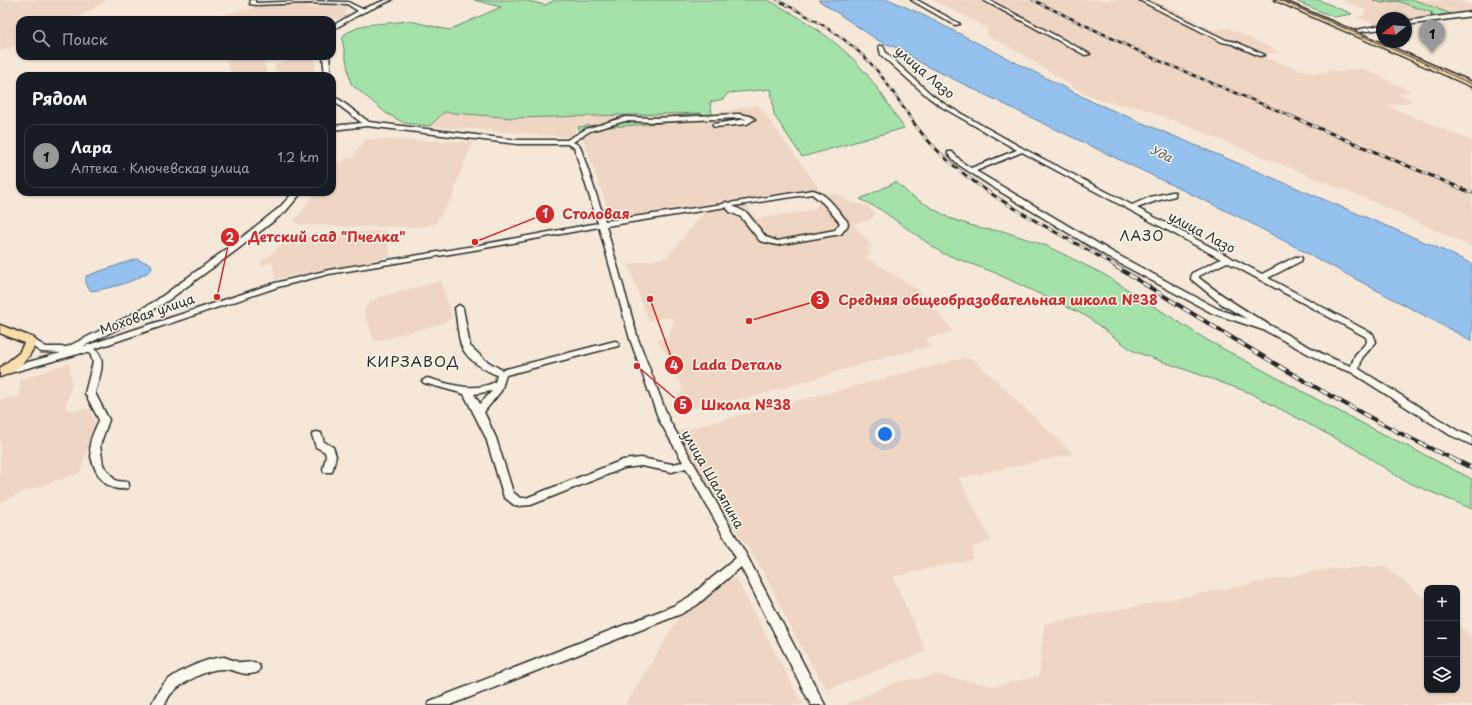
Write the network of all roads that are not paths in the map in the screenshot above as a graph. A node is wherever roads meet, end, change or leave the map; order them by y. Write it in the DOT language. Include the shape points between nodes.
graph roads {
  1 [pos="253,0"];
  2 [pos="373,0"];
  3 [pos="390,0"];
  4 [pos="913,0"];
  5 [pos="985,0"];
  6 [pos="1141,0"];
  7 [pos="1277,0"];
  8 [pos="1290,0"];
  9 [pos="373,6"];
  10 [pos="362,11"];
  11 [pos="1472,14"];
  12 [pos="1412,22"];
  13 [pos="957,24"];
  14 [pos="336,26"];
  15 [pos="1376,28"];
  16 [pos="1359,30"];
  17 [pos="1376,37"];
  18 [pos="881,46"];
  19 [pos="1401,48"];
  20 [pos="1087,54"];
  21 [pos="1262,55"];
  22 [pos="326,60"];
  23 [pos="328,72"];
  24 [pos="1472,79"];
  25 [pos="1472,86"];
  26 [pos="336,100"];
  27 [pos="367,124"];
  28 [pos="715,125"];
  29 [pos="336,128"];
  30 [pos="570,143"];
  31 [pos="1022,150"];
  32 [pos="950,153"];
  33 [pos="972,170"];
  34 [pos="1172,194"];
  35 [pos="294,196"];
  36 [pos="726,204"];
  37 [pos="1132,208"];
  38 [pos="602,224"];
  39 [pos="1227,259"];
  40 [pos="1298,259"];
  41 [pos="1261,278"];
  42 [pos="459,308"];
  43 [pos="0,329"];
  44 [pos="1269,329"];
  45 [pos="30,341"];
  46 [pos="615,344"];
  47 [pos="66,350"];
  48 [pos="82,350"];
  49 [pos="1354,370"];
  50 [pos="0,372"];
  51 [pos="502,373"];
  52 [pos="427,381"];
  53 [pos="468,392"];
  54 [pos="479,412"];
  55 [pos="317,435"];
  56 [pos="1472,442"];
  57 [pos="689,464"];
  58 [pos="328,469"];
  59 [pos="124,485"];
  60 [pos="743,559"];
  61 [pos="254,668"];
  62 [pos="158,705"];
  63 [pos="435,705"];
  64 [pos="818,705"];
  1 -- 10 [label="street" via="256,4 348,3"];
  2 -- 9 [label="street"];
  3 -- 9 [label="street"];
  4 -- 13 [label="street"];
  5 -- 20 [label="street"];
  6 -- 21 [label="street" via="1224,42 1234,43"];
  7 -- 25 [label="main road"];
  8 -- 16 [label="main road"];
  9 -- 10 [label="street"];
  10 -- 14 [label="street"];
  11 -- 12 [label="street"];
  15 -- 16 [label="street"];
  16 -- 17 [label="main road"];
  18 -- 31 [label="street, улица Лазо" via="883,54 930,96"];
  19 -- 24 [label="main road"];
  22 -- 23 [label="street"];
  26 -- 27 [label="street"];
  27 -- 29 [label="street"];
  27 -- 30 [label="street" via="518,142"];
  28 -- 30 [label="street" via="747,122 752,119 739,116 625,119 588,130"];
  30 -- 38 [label="street, улица Шаляпина" via="577,146"];
  31 -- 33 [label="street"];
  31 -- 37 [label="street, улица Лазо"];
  32 -- 33 [label="street"];
  33 -- 44 [label="street" via="1112,255 1215,311"];
  34 -- 37 [label="street"];
  35 -- 47 [label="street" via="282,210 160,302 102,334"];
  36 -- 36 [label="street, Моховая улица" via="813,192 823,199 844,225 838,232 777,243 770,242 763,239 744,216"];
  36 -- 38 [label="street, Моховая улица"];
  37 -- 39 [label="street, улица Лазо"];
  38 -- 48 [label="street, Моховая улица" via="329,272 288,282"];
  38 -- 57 [label="street, улица Шаляпина" via="634,339 664,420"];
  39 -- 41 [label="street, улица Лазо"];
  39 -- 44 [label="street" via="1195,275 1195,279 1226,303"];
  40 -- 41 [label="street"];
  41 -- 49 [label="street, улица Лазо" via="1370,336 1372,342 1358,357"];
  42 -- 51 [label="street" via="468,351 494,371"];
  43 -- 45 [label="main road"];
  44 -- 49 [label="street" via="1330,362"];
  45 -- 47 [label="street" via="44,350"];
  45 -- 50 [label="main road" via="27,350 15,364"];
  46 -- 51 [label="street"];
  47 -- 48 [label="street"];
  48 -- 50 [label="street, Моховая улица"];
  48 -- 59 [label="street" via="93,352 98,362 90,393 104,420 95,445 98,466 110,482"];
  49 -- 56 [label="street"];
  51 -- 53 [label="street" via="499,384 490,390"];
  51 -- 54 [label="street" via="501,385 496,394"];
  52 -- 53 [label="street"];
  53 -- 54 [label="street"];
  54 -- 57 [label="street" via="491,438 508,494 518,502 527,502 623,464 641,462 672,468"];
  55 -- 58 [label="street" via="320,444 329,450 331,456"];
  57 -- 60 [label="street, улица Шаляпина"];
  60 -- 63 [label="street" via="693,601 677,610"];
  60 -- 64 [label="street, улица Шаляпина"];
  61 -- 62 [label="street" via="244,670 222,663 206,666 168,688"];
}
